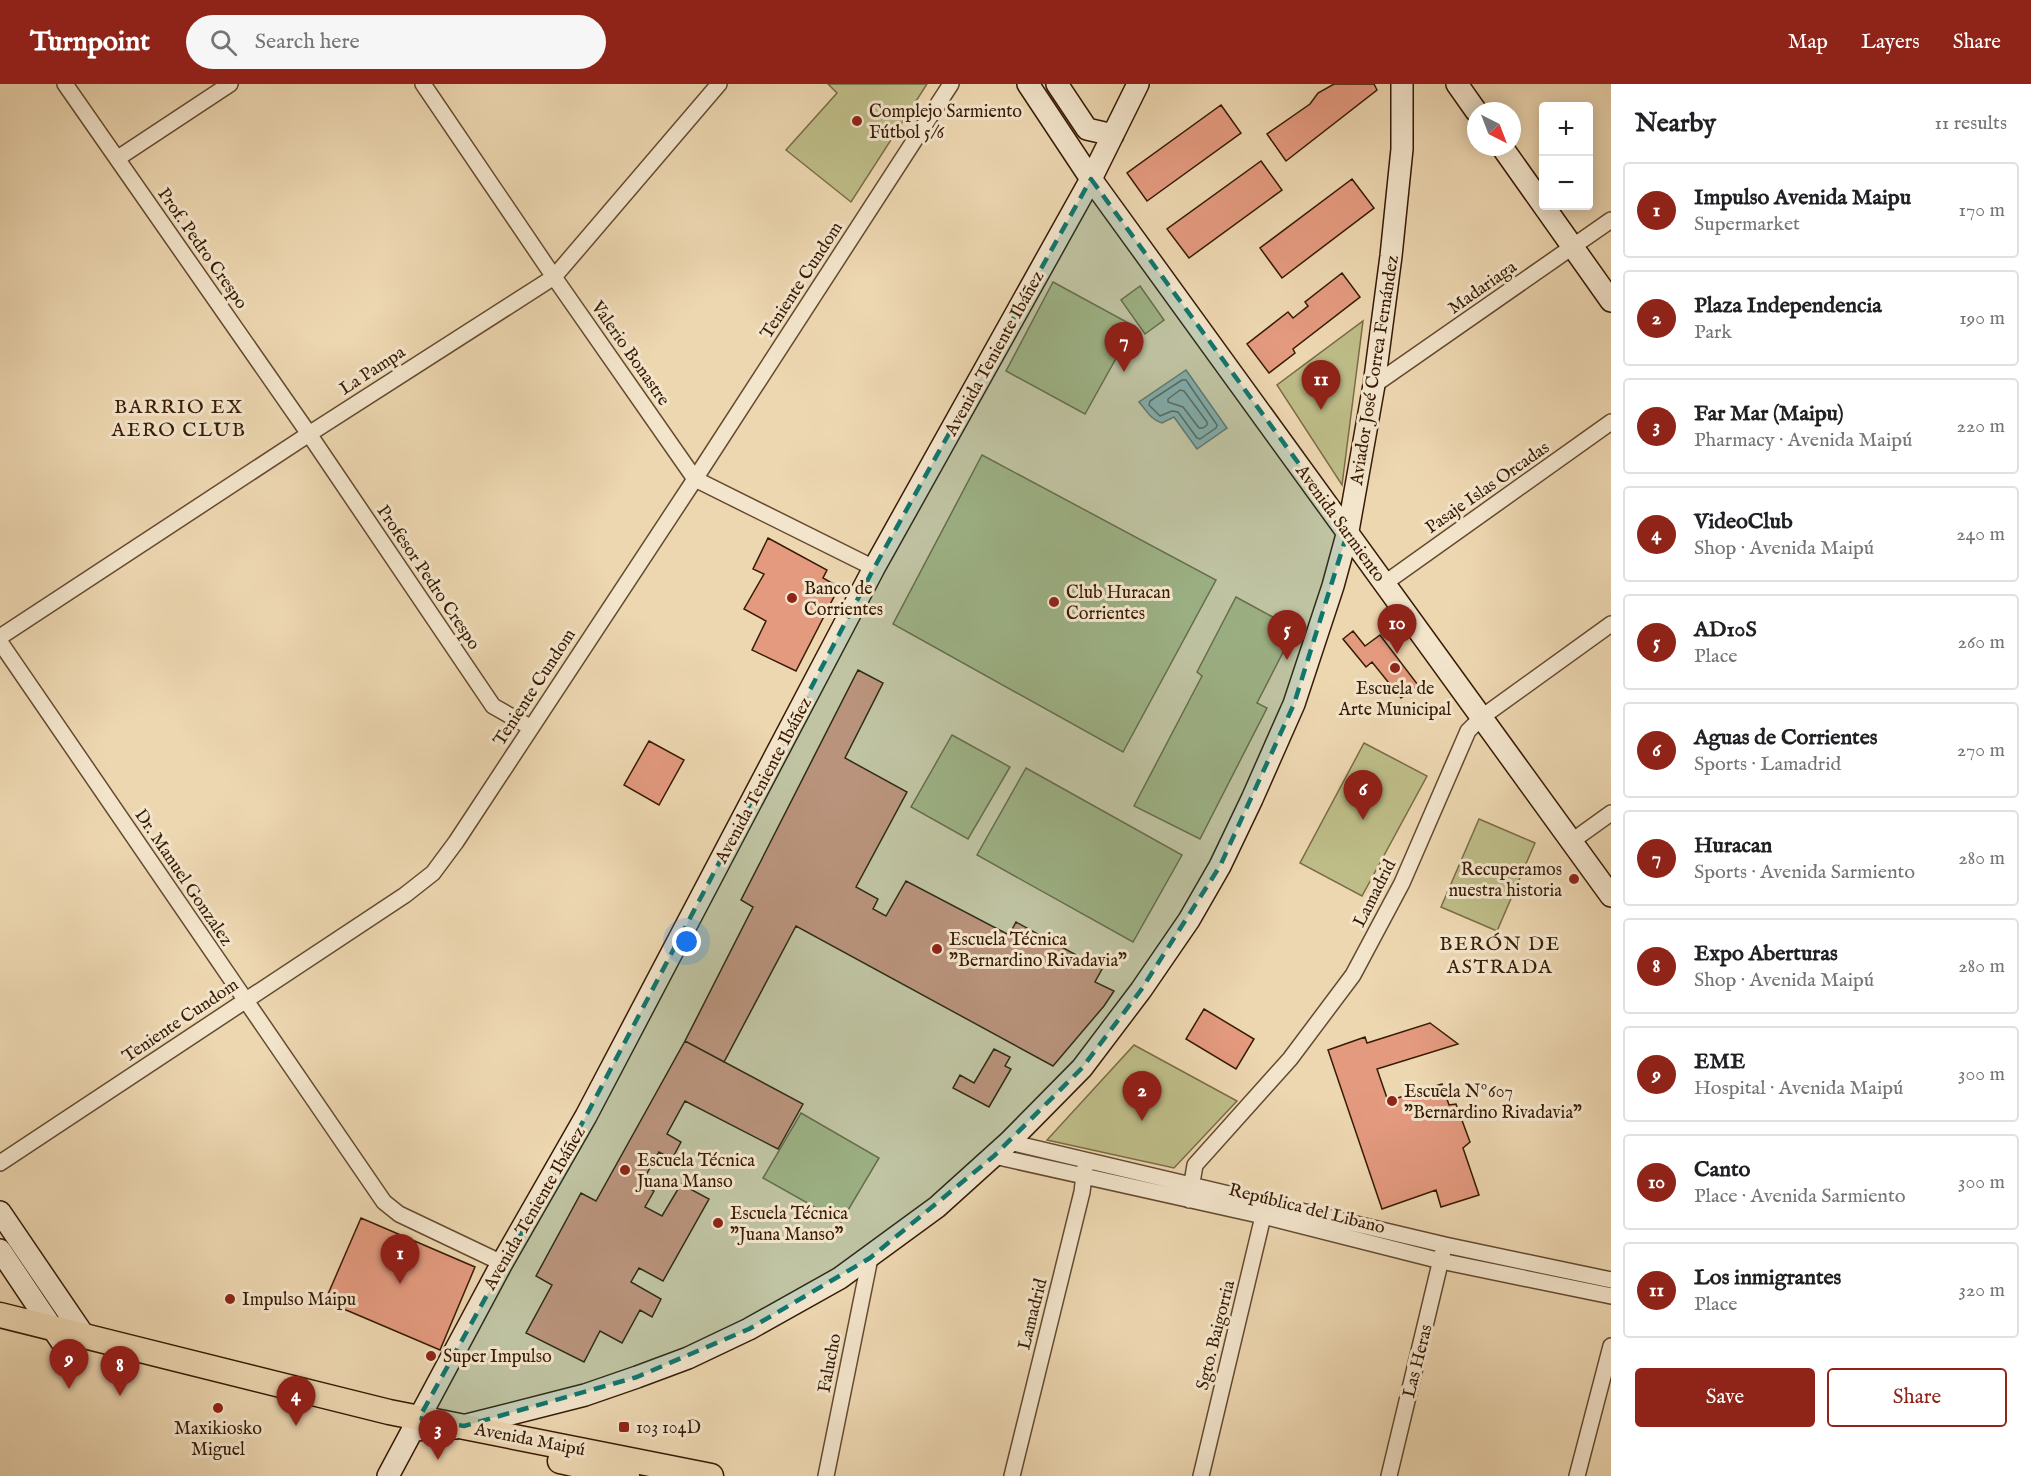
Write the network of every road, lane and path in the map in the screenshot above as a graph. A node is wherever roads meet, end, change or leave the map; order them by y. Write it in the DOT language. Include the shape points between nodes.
graph roads {
  1 [pos="65,84"];
  2 [pos="230,84"];
  3 [pos="423,84"];
  4 [pos="719,84"];
  5 [pos="951,84"];
  6 [pos="1028,84"];
  7 [pos="1057,84"];
  8 [pos="1138,84"];
  9 [pos="1402,84"];
  10 [pos="1457,84"];
  11 [pos="1470,102"];
  12 [pos="1113,135"];
  13 [pos="1508,156"];
  14 [pos="118,158"];
  15 [pos="1091,179"];
  16 [pos="1611,220"];
  17 [pos="1572,247"];
  18 [pos="554,277"];
  19 [pos="1611,301"];
  20 [pos="1374,385"];
  21 [pos="1611,422"];
  22 [pos="309,434"];
  23 [pos="695,479"];
  24 [pos="1348,531"];
  25 [pos="874,568"];
  26 [pos="1385,583"];
  27 [pos="1611,624"];
  28 [pos="0,637"];
  29 [pos="0,642"];
  30 [pos="1482,717"];
  31 [pos="530,727"];
  32 [pos="1611,813"];
  33 [pos="1572,841"];
  34 [pos="1611,896"];
  35 [pos="245,1000"];
  36 [pos="1002,1149"];
  37 [pos="1086,1161"];
  38 [pos="0,1163"];
  39 [pos="1083,1176"];
  40 [pos="1192,1184"];
  41 [pos="1189,1200"];
  42 [pos="1265,1209"];
  43 [pos="0,1212"];
  44 [pos="1445,1245"];
  45 [pos="0,1250"];
  46 [pos="870,1258"];
  47 [pos="1441,1261"];
  48 [pos="502,1263"];
  49 [pos="1611,1280"];
  50 [pos="1611,1296"];
  51 [pos="0,1316"];
  52 [pos="0,1332"];
  53 [pos="68,1337"];
  54 [pos="1611,1346"];
  55 [pos="416,1424"];
  56 [pos="464,1426"];
  57 [pos="682,1473"];
  58 [pos="388,1476"];
  59 [pos="627,1476"];
  60 [pos="711,1476"];
  61 [pos="826,1476"];
  62 [pos="1012,1476"];
  63 [pos="1201,1476"];
  64 [pos="1389,1476"];
  65 [pos="1577,1476"];
  1 -- 14 [label="street, Prof. Pedro Crespo"];
  2 -- 14 [label="street"];
  3 -- 18 [label="street, Valerio Bonastre"];
  4 -- 18 [label="street, La Pampa"];
  5 -- 23 [label="street, Teniente Cundom"];
  6 -- 15 [label="main road, Avenida Sarmiento"];
  7 -- 12 [label="main road" via="1087,129"];
  8 -- 12 [label="main road, Avenida Teniente Ibáñez"];
  9 -- 20 [label="main road, Aviador José Correa Fernández" via="1402,149"];
  10 -- 11 [label="main road"];
  12 -- 15 [label="main road, Avenida Teniente Ibáñez"];
  13 -- 17 [label="main road"];
  14 -- 22 [label="street, Prof. Pedro Crespo"];
  15 -- 24 [label="main road, Avenida Sarmiento"];
  15 -- 25 [label="main road, Avenida Teniente Ibáñez"];
  16 -- 17 [label="street, Madariaga"];
  17 -- 19 [label="main road"];
  17 -- 20 [label="street, Madariaga"];
  18 -- 22 [label="street, La Pampa"];
  18 -- 23 [label="street, Valerio Bonastre"];
  20 -- 24 [label="main road, Aviador José Correa Fernández"];
  21 -- 26 [label="street, Pasaje Islas Orcadas"];
  22 -- 28 [label="street, La Pampa"];
  22 -- 31 [label="street, Profesor Pedro Crespo" via="493,706"];
  23 -- 25 [label="street, Valerio Bonastre"];
  23 -- 31 [label="street, Teniente Cundom"];
  24 -- 26 [label="main road, Avenida Sarmiento"];
  24 -- 36 [label="main road, Aviador José Correa Fernández" via="1294,704 1220,866 1142,990 1082,1068"];
  25 -- 48 [label="main road, Avenida Teniente Ibáñez" via="586,1116"];
  26 -- 30 [label="main road, Avenida Sarmiento"];
  27 -- 30 [label="street, Lamadrid"];
  29 -- 35 [label="street, Dr. Manuel Gonzalez"];
  30 -- 33 [label="main road, Avenida Sarmiento"];
  30 -- 40 [label="street, Lamadrid" via="1468,731 1402,884 1353,975 1290,1059 1195,1165"];
  31 -- 35 [label="street, Teniente Cundom" via="434,873"];
  32 -- 33 [label="street"];
  33 -- 34 [label="main road, Avenida Sarmiento"];
  35 -- 38 [label="street, Teniente Cundom"];
  35 -- 48 [label="street, Dr. Manuel Gonzalez" via="384,1202 399,1214"];
  36 -- 37 [label="street, República del Libano"];
  36 -- 39 [label="street, República del Libano"];
  36 -- 46 [label="main road, Aviador José Correa Fernández" via="937,1207"];
  37 -- 39 [label="street, Lamadrid"];
  37 -- 40 [label="street, República del Libano"];
  39 -- 41 [label="street, República del Libano"];
  39 -- 62 [label="street, Lamadrid"];
  40 -- 41 [label="street, Lamadrid"];
  40 -- 42 [label="street, República del Libano"];
  41 -- 42 [label="street, República del Libano"];
  42 -- 44 [label="street, República del Libano"];
  42 -- 47 [label="street, República del Libano"];
  42 -- 63 [label="street, Sgto. Baigorria"];
  43 -- 53 [label="main road"];
  44 -- 47 [label="street, Las Heras"];
  44 -- 49 [label="street, República del Libano"];
  45 -- 53 [label="main road"];
  46 -- 56 [label="main road, Aviador José Correa Fernández" via="749,1329 688,1358 585,1395"];
  46 -- 61 [label="street, Falucho"];
  47 -- 50 [label="street, República del Libano"];
  47 -- 64 [label="street, Las Heras"];
  48 -- 55 [label="main road, Avenida Teniente Ibáñez"];
  51 -- 53 [label="main road, Avenida Maipú"];
  52 -- 53 [label="main road, Avenida Maipú"];
  53 -- 55 [label="main road, Avenida Maipú"];
  54 -- 65 [label="street"];
  55 -- 56 [label="main road, Avenida Maipú"];
  55 -- 58 [label="main road, Avenida Teniente Ibáñez"];
  55 -- 59 [label="main road, Avenida Maipú" via="438,1434"];
  56 -- 57 [label="main road, Avenida Maipú"];
  57 -- 60 [label="main road, Avenida Maipú"];
}
